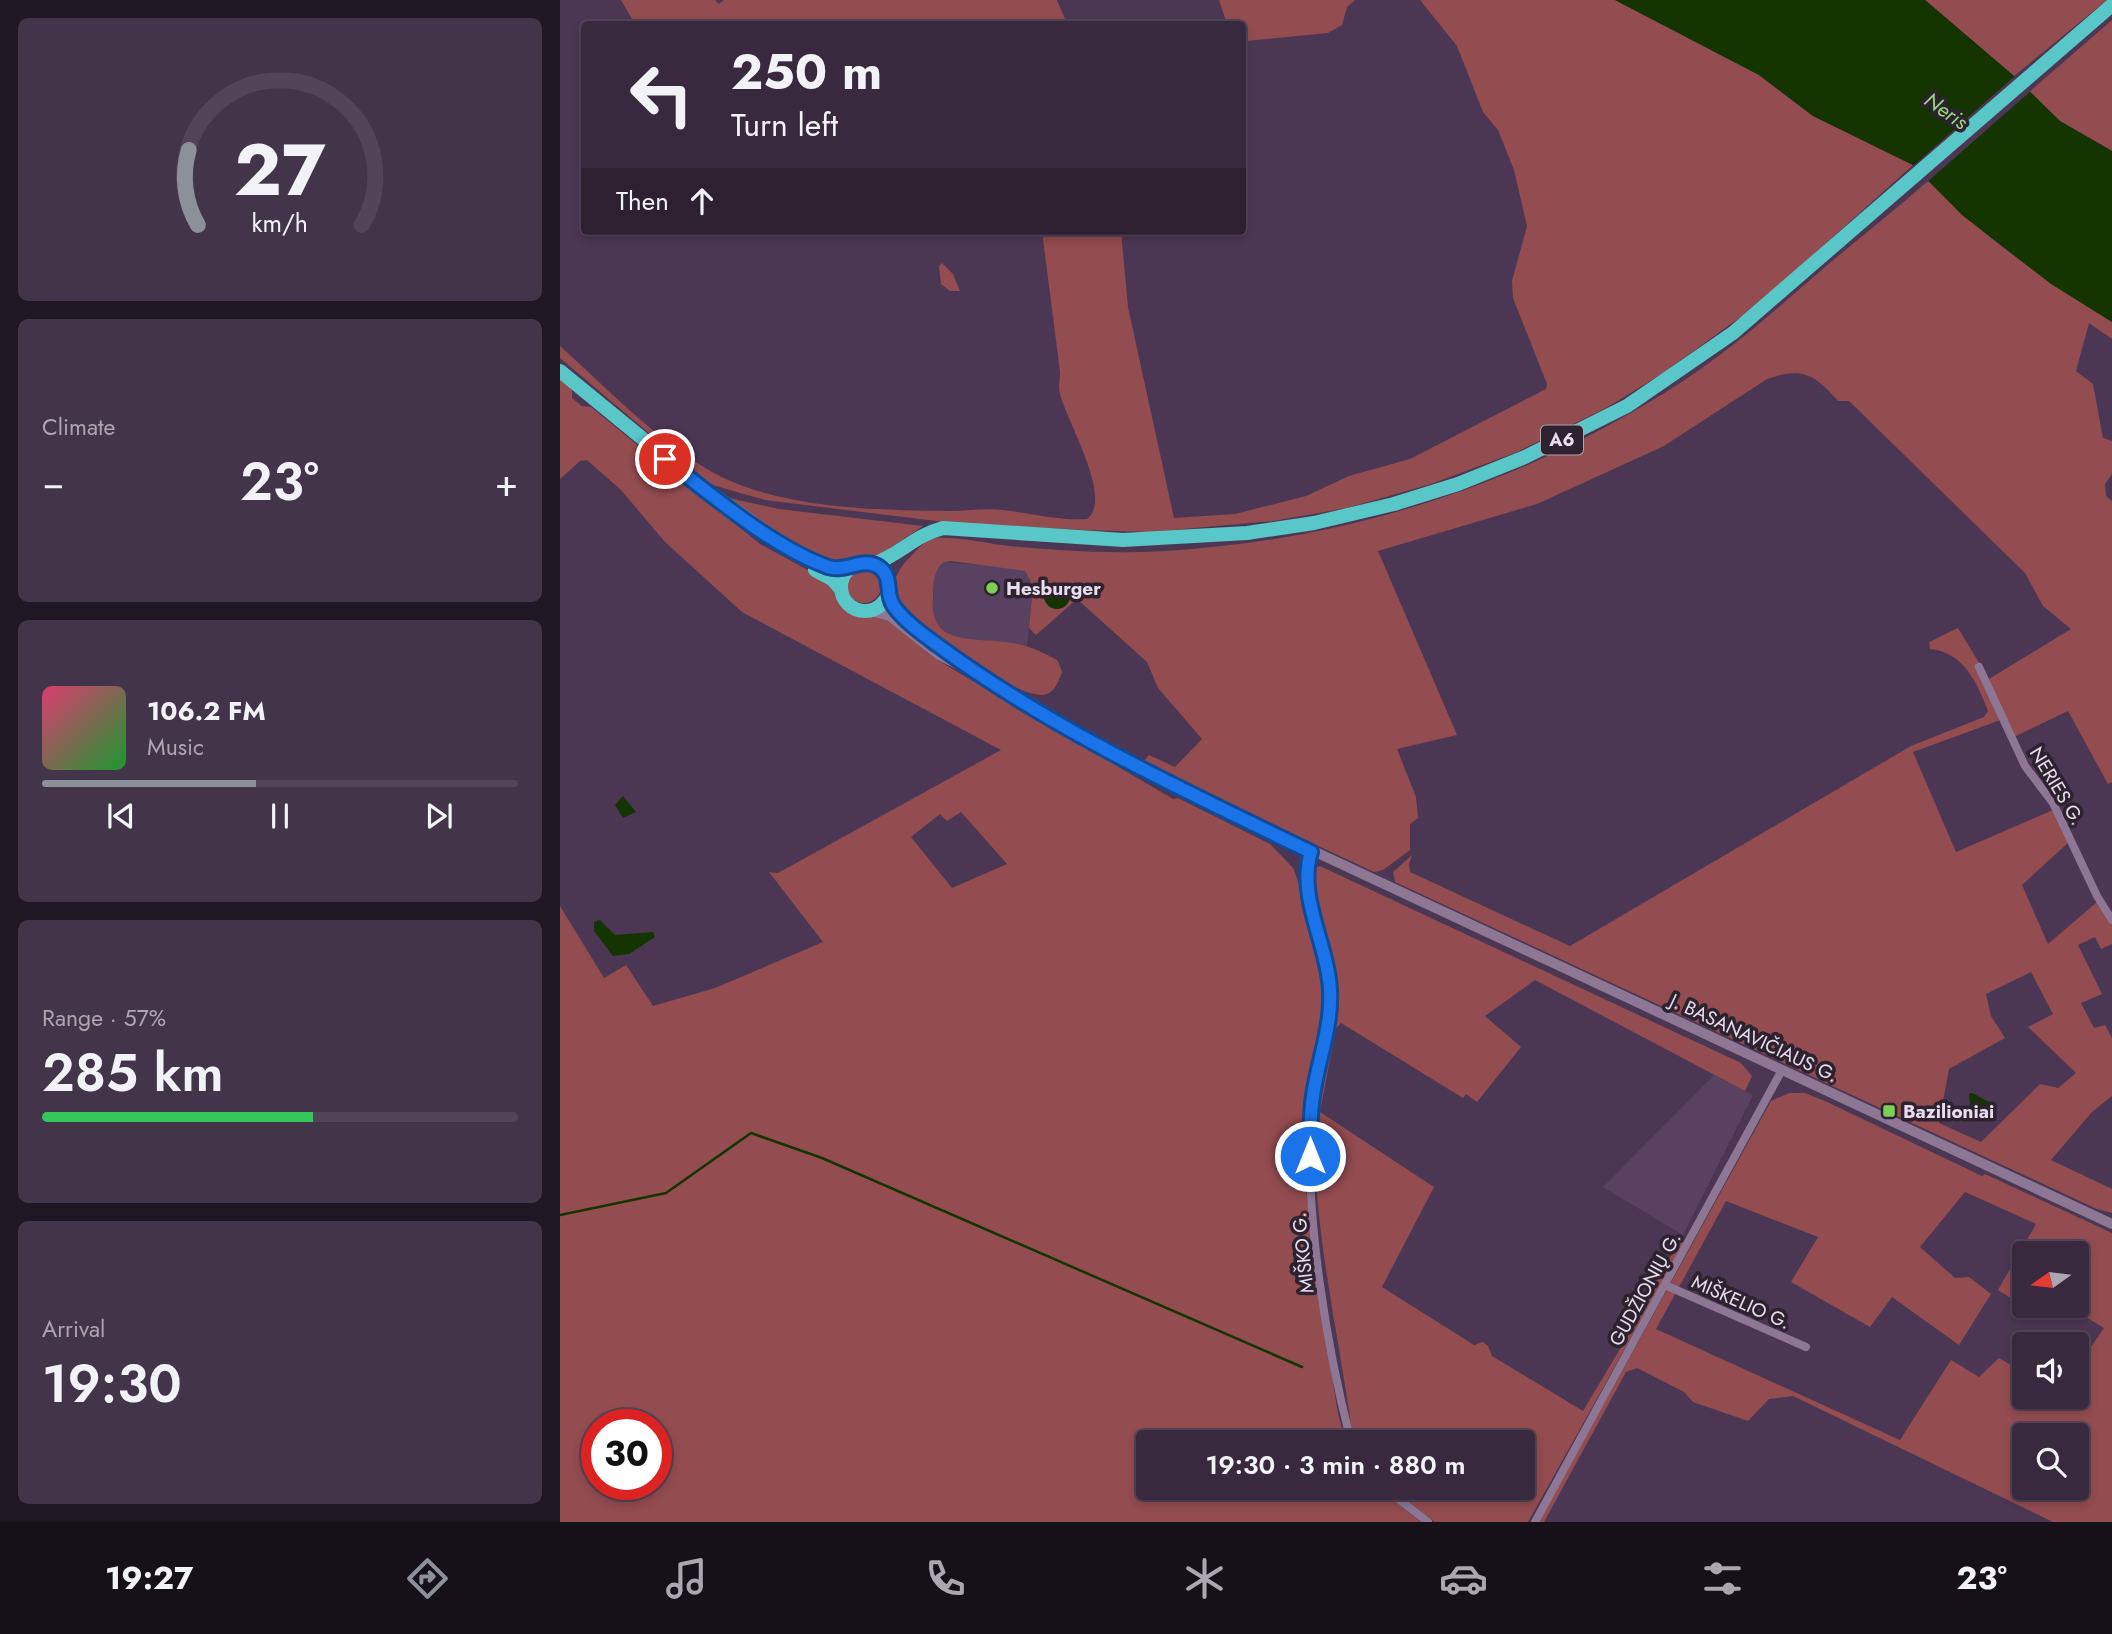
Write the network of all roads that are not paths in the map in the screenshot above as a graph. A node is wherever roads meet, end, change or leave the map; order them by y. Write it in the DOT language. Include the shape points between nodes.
graph roads {
  1 [pos="2112,5"];
  2 [pos="560,371"];
  3 [pos="693,481"];
  4 [pos="930,532"];
  5 [pos="873,564"];
  6 [pos="852,566"];
  7 [pos="888,588"];
  8 [pos="841,589"];
  9 [pos="869,611"];
  10 [pos="1979,667"];
  11 [pos="981,676"];
  12 [pos="1311,852"];
  13 [pos="2112,920"];
  14 [pos="1782,1070"];
  15 [pos="2112,1224"];
  16 [pos="1664,1285"];
  17 [pos="1806,1347"];
  18 [pos="1348,1430"];
  19 [pos="1400,1500"];
  20 [pos="1428,1522"];
  21 [pos="1535,1522"];
  1 -- 4 [label="highway, A6" via="1756,316 1664,383 1559,441 1436,491 1314,523 1207,537 1096,540 957,528"];
  2 -- 3 [label="highway"];
  3 -- 6 [label="highway" via="793,550 828,566"];
  3 -- 8 [label="highway" via="758,537 825,574"];
  4 -- 5 [label="highway, A6"];
  4 -- 7 [label="highway" via="895,564"];
  5 -- 6 [label="highway"];
  5 -- 7 [label="highway" via="886,574"];
  6 -- 8 [label="highway" via="843,576"];
  7 -- 9 [label="highway" via="881,605"];
  7 -- 11 [label="main road" via="895,608 912,625"];
  8 -- 9 [label="highway" via="847,603"];
  9 -- 11 [label="main road" via="890,616 939,655"];
  10 -- 13 [label="street, NERIES G." via="2020,756 2053,803"];
  11 -- 12 [label="main road, J. BASANAVIČIAUS G." via="1170,784"];
  12 -- 14 [label="main road, J. BASANAVIČIAUS G."];
  12 -- 18 [label="street, MIŠKO G." via="1308,887 1330,1007 1313,1094 1310,1175 1322,1290"];
  14 -- 15 [label="main road, J. BASANAVIČIAUS G."];
  14 -- 16 [label="street, GUDŽIONIŲ G."];
  16 -- 17 [label="street, MIŠKELIO G."];
  16 -- 21 [label="street, GUDŽIONIŲ G."];
  19 -- 20 [label="street"];
}
